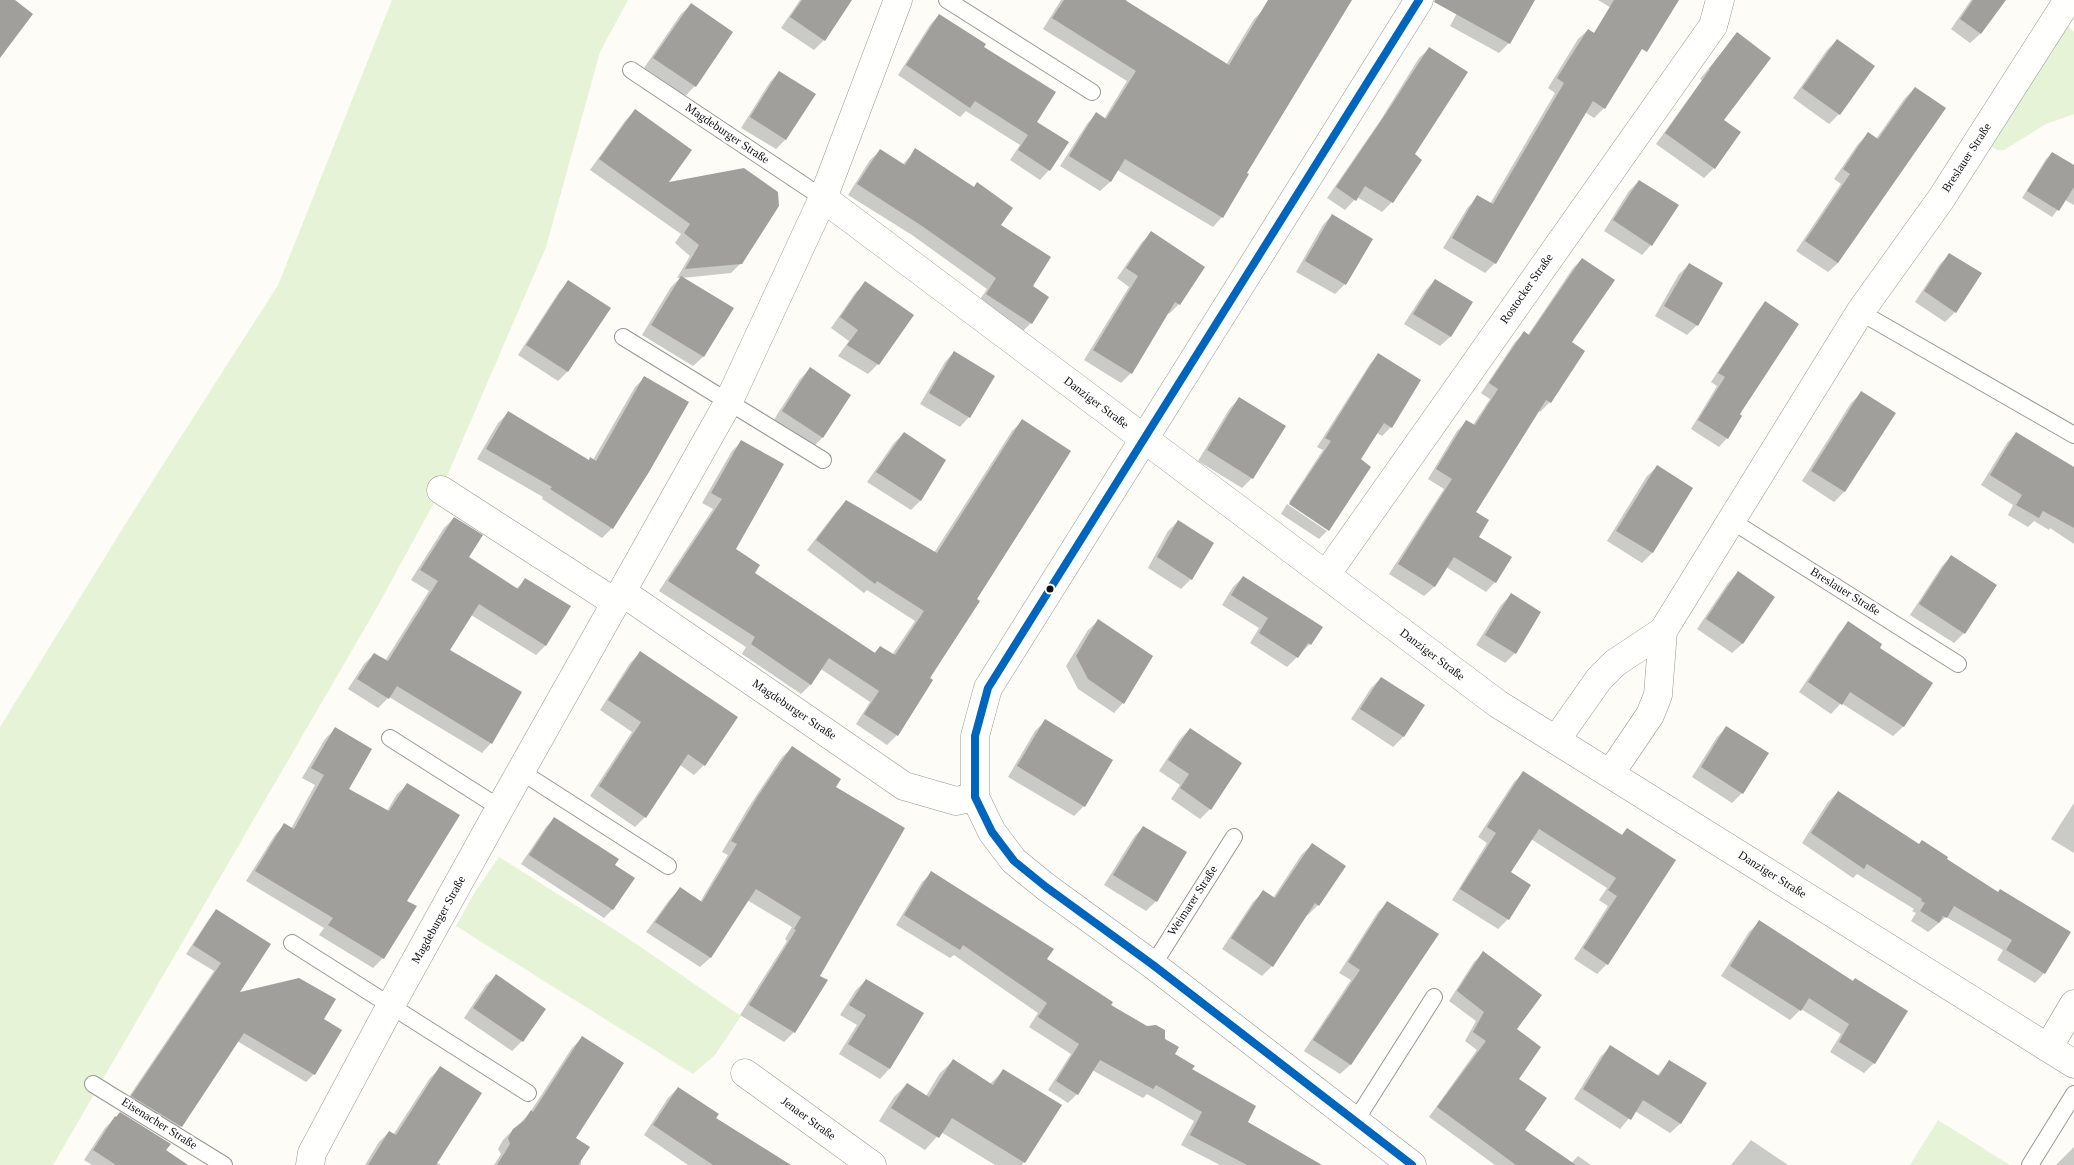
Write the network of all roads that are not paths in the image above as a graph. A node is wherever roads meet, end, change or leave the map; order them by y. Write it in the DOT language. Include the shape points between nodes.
graph roads {
  1 [pos="898,0"];
  2 [pos="947,0"];
  3 [pos="1418,0"];
  4 [pos="1720,0"];
  5 [pos="2068,0"];
  6 [pos="631,70"];
  7 [pos="1092,92"];
  8 [pos="823,198"];
  9 [pos="1860,312"];
  10 [pos="623,337"];
  11 [pos="728,403"];
  12 [pos="2074,435"];
  13 [pos="1144,438"];
  14 [pos="823,460"];
  15 [pos="441,490"];
  16 [pos="1732,521"];
  17 [pos="1326,575"];
  18 [pos="619,598"];
  19 [pos="1663,631"];
  20 [pos="1958,664"];
  21 [pos="390,738"];
  22 [pos="1556,740"];
  23 [pos="520,771"];
  24 [pos="1610,774"];
  25 [pos="975,797"];
  26 [pos="500,808"];
  27 [pos="1234,837"];
  28 [pos="668,866"];
  29 [pos="292,943"];
  30 [pos="1153,965"];
  31 [pos="1434,997"];
  32 [pos="2074,1004"];
  33 [pos="391,1005"];
  34 [pos="2048,1048"];
  35 [pos="2074,1064"];
  36 [pos="745,1073"];
  37 [pos="93,1084"];
  38 [pos="528,1092"];
  39 [pos="2074,1094"];
  40 [pos="1356,1120"];
  41 [pos="224,1165"];
  42 [pos="310,1165"];
  43 [pos="872,1165"];
  44 [pos="1412,1165"];
  45 [pos="2030,1165"];
  1 -- 8 [label="street, Magdeburger Straße"];
  2 -- 7 [label="lane"];
  3 -- 13 [label="street"];
  4 -- 17 [label="street, Rostocker Straße" via="1713,26"];
  5 -- 9 [label="street, Breslauer Straße" via="1941,199"];
  6 -- 8 [label="lane, Magdeburger Straße"];
  8 -- 11 [label="street, Magdeburger Straße"];
  8 -- 13 [label="street, Danziger Straße"];
  9 -- 12 [label="lane"];
  9 -- 16 [label="street, Breslauer Straße"];
  10 -- 11 [label="lane"];
  11 -- 14 [label="lane"];
  11 -- 18 [label="street, Magdeburger Straße"];
  13 -- 17 [label="street, Danziger Straße"];
  13 -- 25 [label="street" via="988,688 975,736"];
  15 -- 18 [label="street, Magdeburger Straße"];
  16 -- 19 [label="street, Breslauer Straße"];
  16 -- 20 [label="lane, Breslauer Straße"];
  17 -- 22 [label="street, Danziger Straße" via="1498,704"];
  18 -- 23 [label="street, Magdeburger Straße"];
  18 -- 25 [label="street, Magdeburger Straße" via="904,786 956,801"];
  19 -- 22 [label="street, Breslauer Straße" via="1615,663 1599,679"];
  19 -- 24 [label="street, Breslauer Straße" via="1658,695 1650,715"];
  21 -- 26 [label="lane"];
  22 -- 24 [label="street, Danziger Straße"];
  23 -- 26 [label="street, Magdeburger Straße"];
  23 -- 28 [label="lane"];
  24 -- 34 [label="street, Danziger Straße"];
  25 -- 30 [label="street" via="992,832 1014,861"];
  26 -- 33 [label="street, Magdeburger Straße"];
  27 -- 30 [label="lane, Weimarer Straße"];
  29 -- 33 [label="lane"];
  30 -- 40 [label="street"];
  31 -- 40 [label="lane"];
  32 -- 34 [label="street"];
  33 -- 38 [label="lane"];
  33 -- 42 [label="street, Magdeburger Straße" via="312,1153"];
  34 -- 35 [label="street, Danziger Straße"];
  36 -- 43 [label="street, Jenaer Straße"];
  37 -- 41 [label="lane, Eisenacher Straße"];
  39 -- 45 [label="lane"];
  40 -- 44 [label="street"];
}
